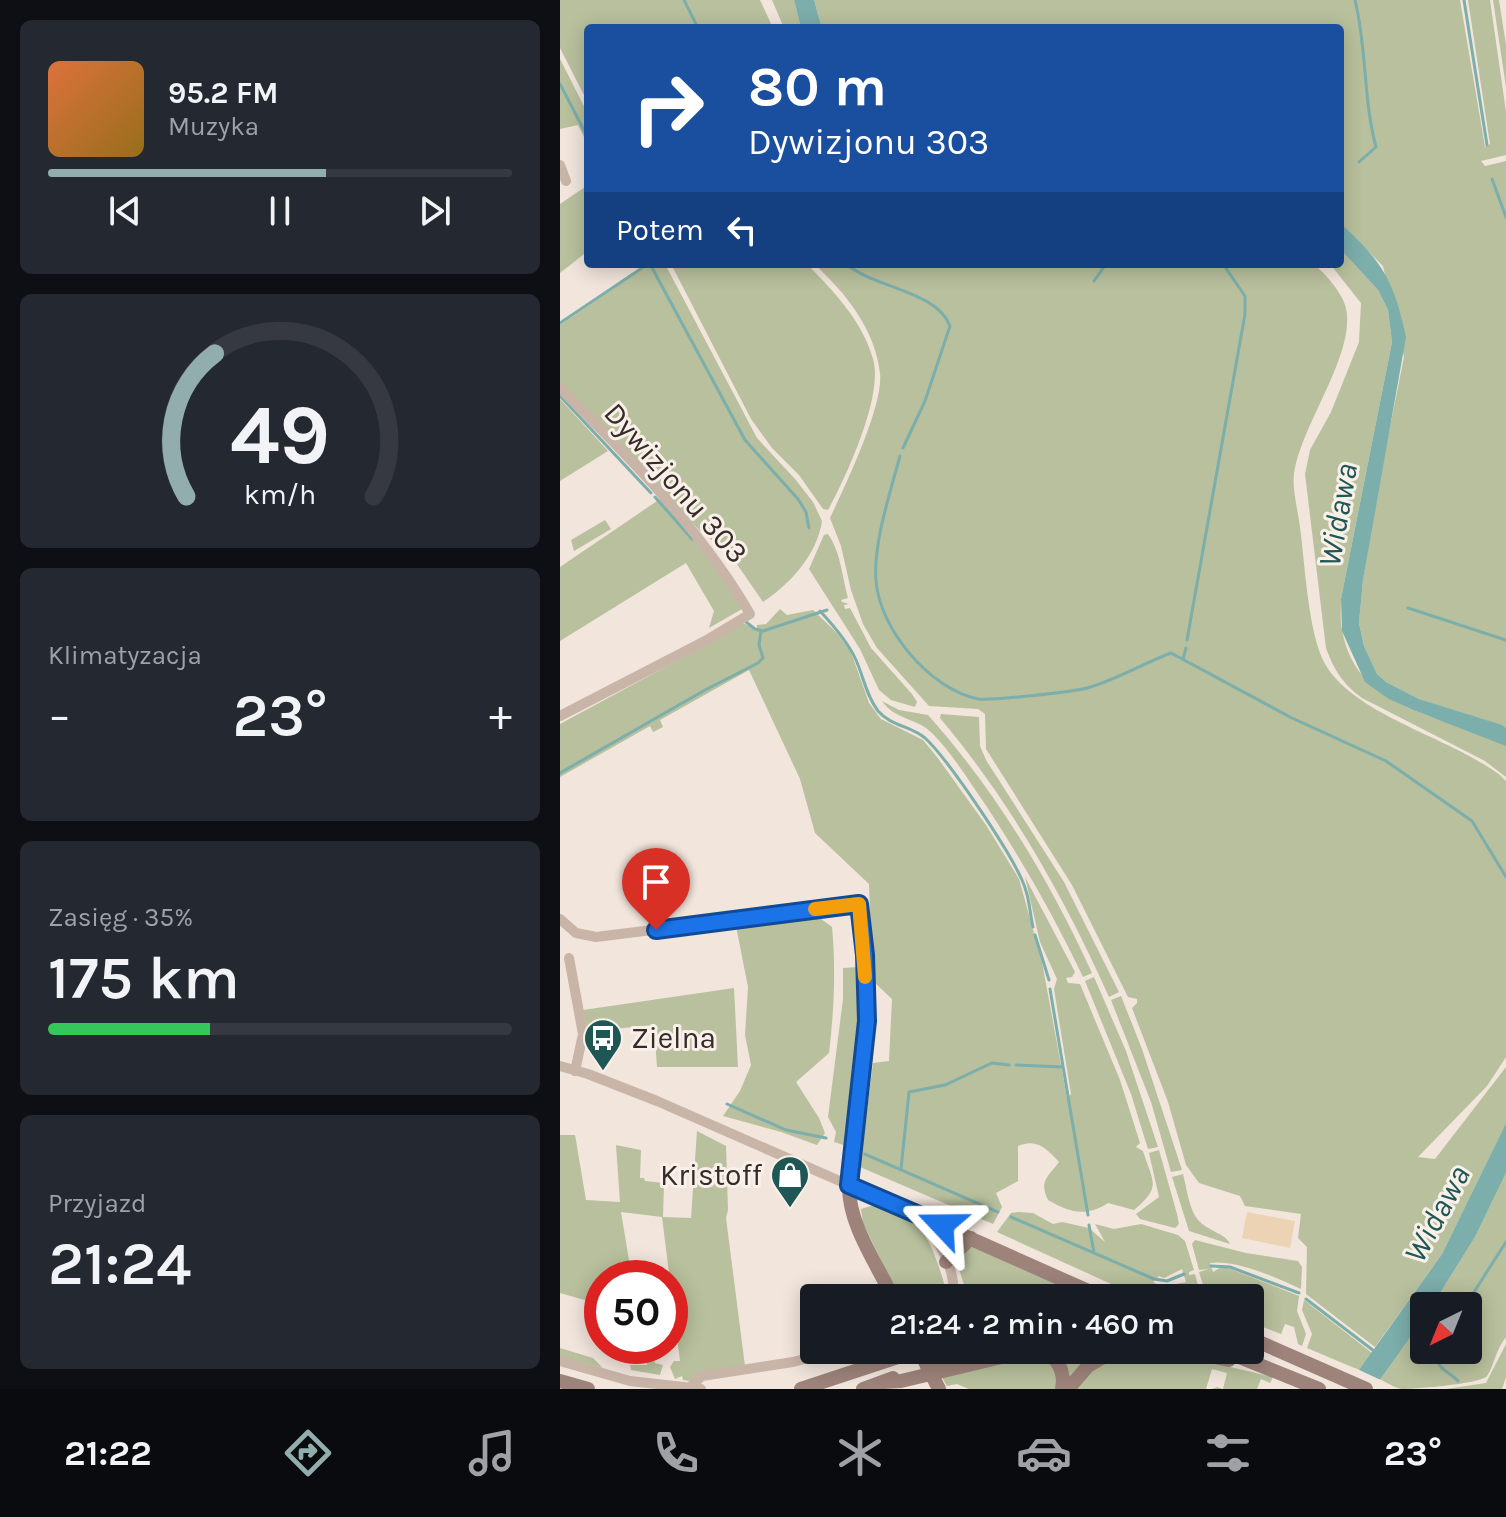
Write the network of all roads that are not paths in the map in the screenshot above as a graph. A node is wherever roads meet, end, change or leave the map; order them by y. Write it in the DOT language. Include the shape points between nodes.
graph roads {
  1 [pos="560,165"];
  2 [pos="566,181"];
  3 [pos="560,388"];
  4 [pos="560,716"];
  5 [pos="562,921"];
  6 [pos="569,958"];
  7 [pos="560,1066"];
  8 [pos="575,1071"];
  9 [pos="849,1185"];
  10 [pos="871,1195"];
  11 [pos="853,1211"];
  12 [pos="915,1214"];
  13 [pos="971,1238"];
  14 [pos="946,1262"];
  15 [pos="887,1284"];
  16 [pos="952,1284"];
  17 [pos="1073,1284"];
  18 [pos="1264,1344"];
  19 [pos="800,1360"];
  20 [pos="560,1361"];
  21 [pos="877,1364"];
  22 [pos="926,1364"];
  23 [pos="935,1364"];
  24 [pos="972,1364"];
  25 [pos="1060,1364"];
  26 [pos="1091,1364"];
  27 [pos="1250,1364"];
  28 [pos="1260,1364"];
  29 [pos="1274,1369"];
  30 [pos="560,1381"];
  31 [pos="884,1382"];
  32 [pos="695,1388"];
  33 [pos="588,1389"];
  34 [pos="801,1389"];
  35 [pos="863,1389"];
  36 [pos="939,1389"];
  37 [pos="1062,1389"];
  38 [pos="1068,1389"];
  39 [pos="1319,1389"];
  40 [pos="1366,1389"];
  1 -- 2 [label="street"];
  3 -- 4 [label="street, Dywizjonu 303" via="708,548 750,614"];
  5 -- 9 [label="street" via="579,934 596,937 859,904 867,1021"];
  6 -- 8 [label="street" via="583,1034"];
  7 -- 8 [label="street"];
  8 -- 9 [label="street"];
  9 -- 10 [label="street"];
  9 -- 11 [label="main road"];
  10 -- 11 [label="street" via="857,1201"];
  10 -- 12 [label="street"];
  11 -- 15 [label="main road"];
  12 -- 13 [label="main road"];
  12 -- 14 [label="street" via="937,1239"];
  13 -- 14 [label="main road"];
  13 -- 17 [label="main road"];
  14 -- 16 [label="street"];
  18 -- 40 [label="main road"];
  19 -- 32 [label="street" via="702,1376"];
  20 -- 32 [label="street" via="630,1381"];
  21 -- 34 [label="main road"];
  22 -- 36 [label="main road, bridge"];
  23 -- 31 [label="main road"];
  24 -- 31 [label="main road"];
  25 -- 37 [label="main road"];
  26 -- 38 [label="main road"];
  27 -- 29 [label="main road"];
  28 -- 29 [label="main road"];
  29 -- 39 [label="main road"];
  30 -- 33 [label="main road"];
  31 -- 35 [label="main road"];
}
